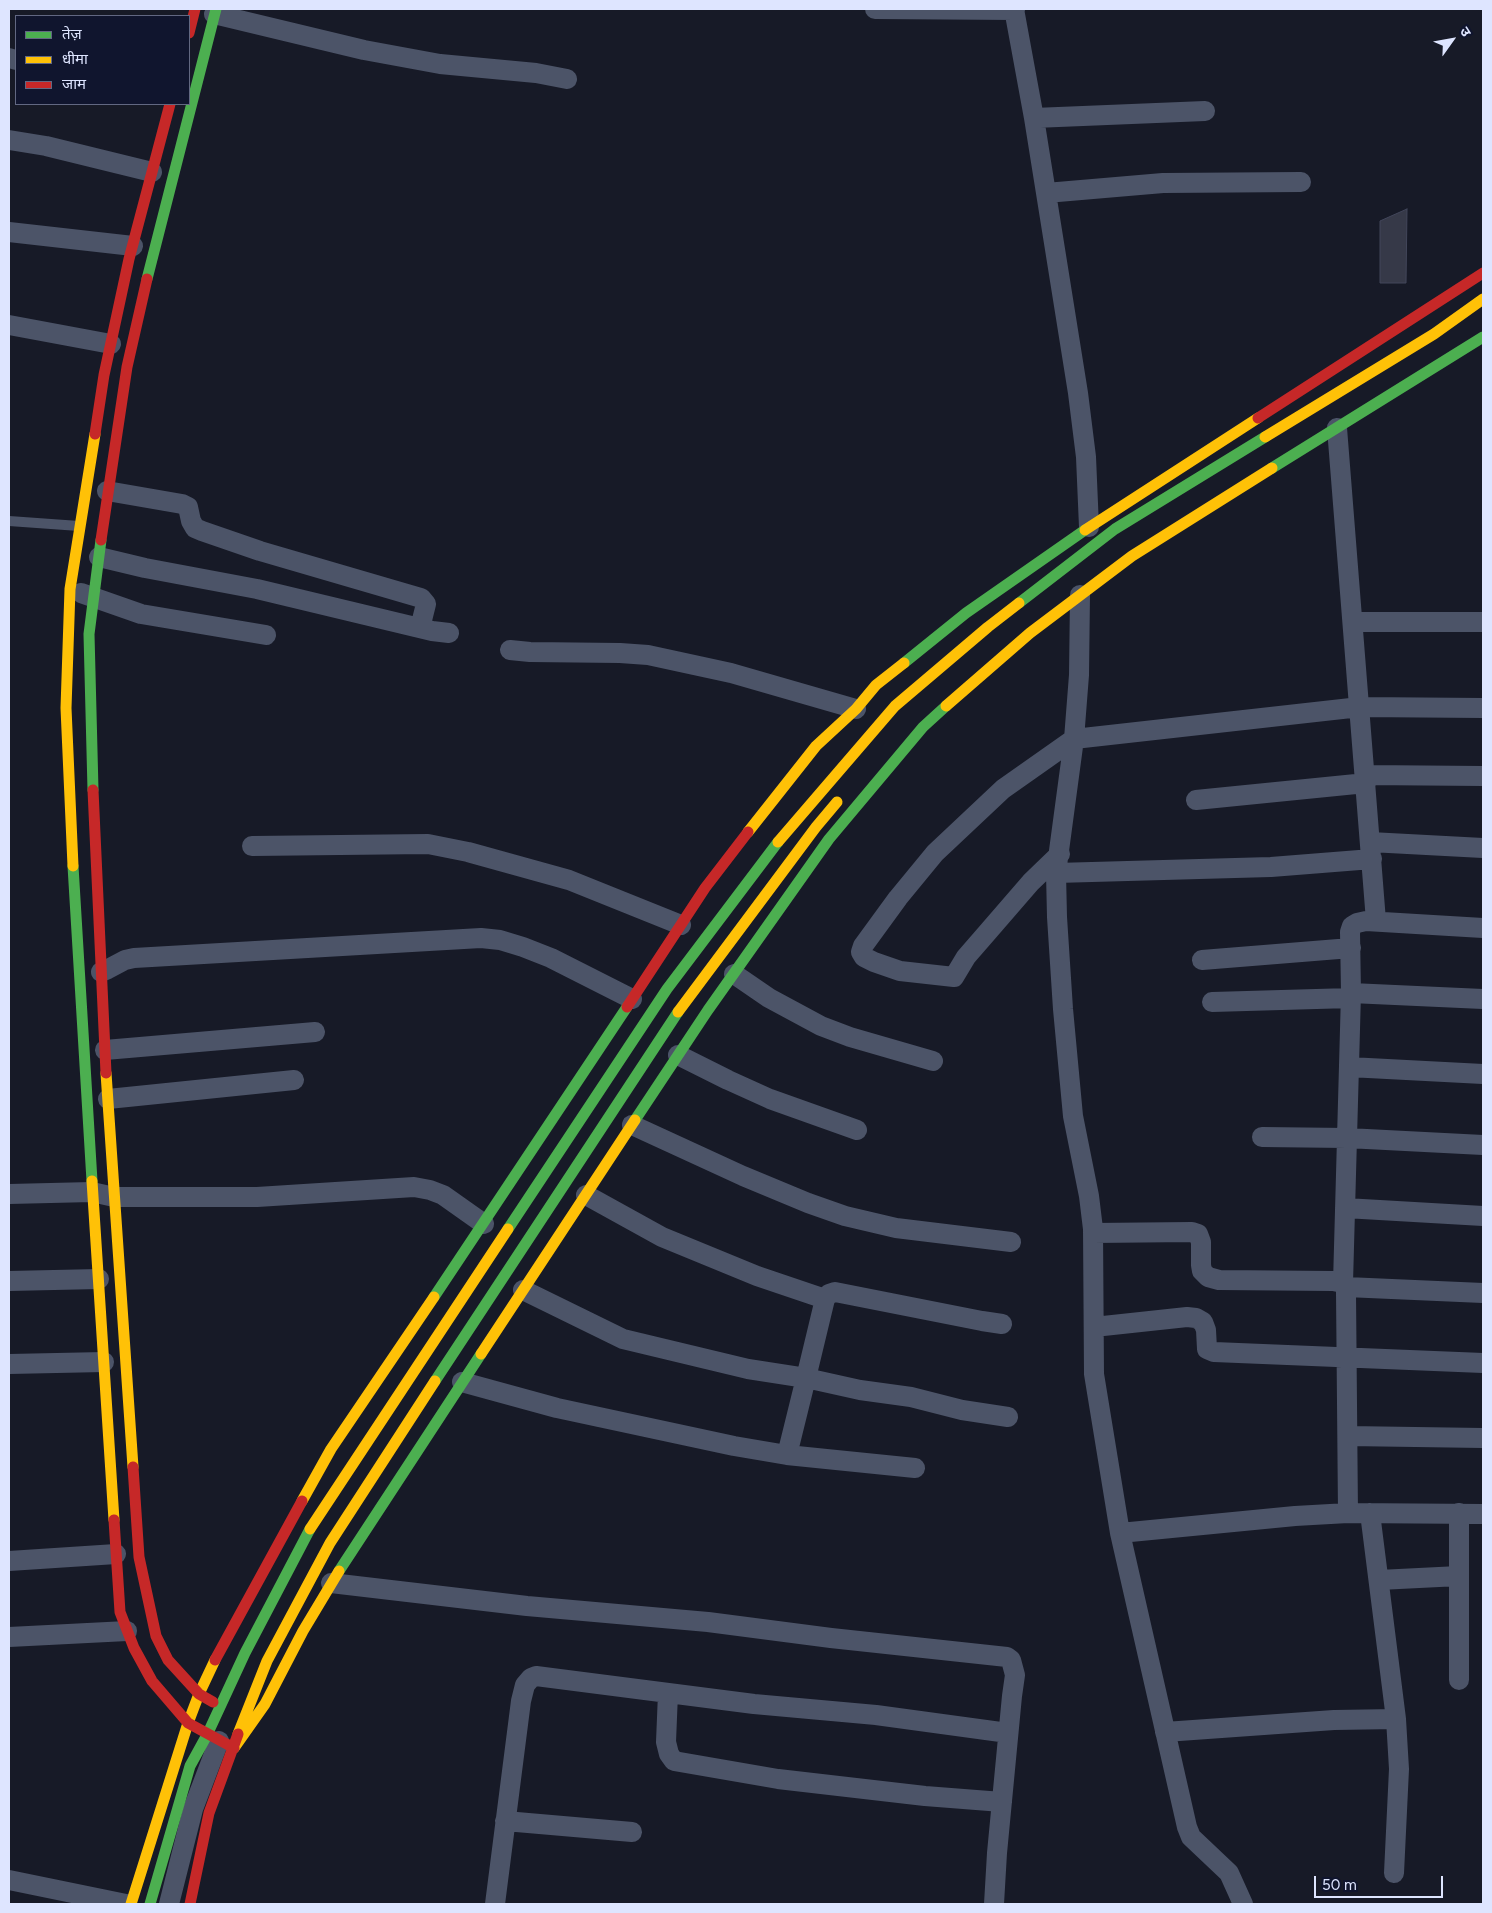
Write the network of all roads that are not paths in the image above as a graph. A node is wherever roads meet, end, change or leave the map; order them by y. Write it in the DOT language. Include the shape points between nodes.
graph roads {
  1 [pos="875,9"];
  2 [pos="1014,9"];
  3 [pos="215,11"];
  4 [pos="567,79"];
  5 [pos="170,105"];
  6 [pos="1205,111"];
  7 [pos="1034,118"];
  8 [pos="9,140"];
  9 [pos="152,172"];
  10 [pos="1301,182"];
  11 [pos="1046,193"];
  12 [pos="9,232"];
  13 [pos="133,246"];
  14 [pos="1483,273"];
  15 [pos="1483,298"];
  16 [pos="9,325"];
  17 [pos="1483,337"];
  18 [pos="111,344"];
  19 [pos="1337,428"];
  20 [pos="108,491"];
  21 [pos="9,521"];
  22 [pos="91,527"];
  23 [pos="1089,527"];
  24 [pos="99,557"];
  25 [pos="70,589"];
  26 [pos="1080,595"];
  27 [pos="94,597"];
  28 [pos="1353,622"];
  29 [pos="1483,622"];
  30 [pos="420,628"];
  31 [pos="449,633"];
  32 [pos="266,635"];
  33 [pos="510,650"];
  34 [pos="1360,707"];
  35 [pos="1483,708"];
  36 [pos="856,709"];
  37 [pos="1074,739"];
  38 [pos="1483,776"];
  39 [pos="1365,779"];
  40 [pos="841,797"];
  41 [pos="1196,800"];
  42 [pos="252,846"];
  43 [pos="1483,848"];
  44 [pos="1371,850"];
  45 [pos="1058,864"];
  46 [pos="1376,922"];
  47 [pos="681,925"];
  48 [pos="1483,928"];
  49 [pos="1350,948"];
  50 [pos="1202,960"];
  51 [pos="101,972"];
  52 [pos="734,974"];
  53 [pos="1351,996"];
  54 [pos="632,999"];
  55 [pos="1483,999"];
  56 [pos="1212,1002"];
  57 [pos="315,1032"];
  58 [pos="105,1050"];
  59 [pos="678,1055"];
  60 [pos="933,1061"];
  61 [pos="1349,1067"];
  62 [pos="1483,1074"];
  63 [pos="294,1080"];
  64 [pos="108,1099"];
  65 [pos="632,1125"];
  66 [pos="858,1130"];
  67 [pos="1262,1137"];
  68 [pos="1347,1138"];
  69 [pos="1483,1145"];
  70 [pos="92,1192"];
  71 [pos="9,1194"];
  72 [pos="586,1195"];
  73 [pos="114,1197"];
  74 [pos="1344,1208"];
  75 [pos="1483,1216"];
  76 [pos="484,1224"];
  77 [pos="1093,1233"];
  78 [pos="1011,1242"];
  79 [pos="99,1279"];
  80 [pos="9,1281"];
  81 [pos="1344,1285"];
  82 [pos="523,1290"];
  83 [pos="1483,1293"];
  84 [pos="825,1298"];
  85 [pos="1002,1324"];
  86 [pos="1094,1327"];
  87 [pos="1347,1358"];
  88 [pos="104,1362"];
  89 [pos="1483,1363"];
  90 [pos="9,1364"];
  91 [pos="806,1378"];
  92 [pos="462,1382"];
  93 [pos="1008,1418"];
  94 [pos="1348,1436"];
  95 [pos="1483,1438"];
  96 [pos="787,1455"];
  97 [pos="915,1468"];
  98 [pos="1348,1513"];
  99 [pos="1370,1513"];
  100 [pos="1459,1513"];
  101 [pos="1483,1514"];
  102 [pos="1120,1533"];
  103 [pos="116,1554"];
  104 [pos="9,1561"];
  105 [pos="1459,1576"];
  106 [pos="1379,1580"];
  107 [pos="130,1581"];
  108 [pos="331,1583"];
  109 [pos="127,1631"];
  110 [pos="9,1637"];
  111 [pos="1459,1680"];
  112 [pos="668,1693"];
  113 [pos="199,1694"];
  114 [pos="231,1713"];
  115 [pos="1396,1719"];
  116 [pos="188,1723"];
  117 [pos="1165,1732"];
  118 [pos="1008,1733"];
  119 [pos="220,1741"];
  120 [pos="1002,1802"];
  121 [pos="506,1821"];
  122 [pos="632,1832"];
  123 [pos="197,1866"];
  124 [pos="1394,1873"];
  125 [pos="9,1880"];
  126 [pos="126,1904"];
  127 [pos="131,1904"];
  128 [pos="150,1904"];
  129 [pos="169,1904"];
  130 [pos="190,1904"];
  131 [pos="198,1904"];
  132 [pos="495,1904"];
  133 [pos="994,1904"];
  134 [pos="1243,1904"];
  1 -- 2 [label="street"];
  2 -- 7 [label="street"];
  3 -- 4 [label="street" via="364,50 440,64"];
  3 -- 20 [label="main road" via="155,244 132,348"];
  5 -- 9 [label="main road"];
  6 -- 7 [label="street"];
  7 -- 11 [label="street"];
  8 -- 9 [label="street"];
  9 -- 13 [label="main road"];
  10 -- 11 [label="street" via="1163,183"];
  11 -- 23 [label="street" via="1084,439"];
  12 -- 13 [label="street"];
  13 -- 18 [label="main road"];
  14 -- 23 [label="main road"];
  15 -- 114 [label="main road" via="1434,334 1115,529 988,627 895,706 779,841 667,989 309,1530"];
  16 -- 18 [label="street"];
  17 -- 19 [label="main road"];
  18 -- 22 [label="main road" via="104,374"];
  19 -- 26 [label="main road" via="1132,556"];
  19 -- 28 [label="street"];
  20 -- 22 [label="main road"];
  20 -- 30 [label="street" via="188,506 192,521 202,531 421,598 426,604"];
  21 -- 22 [label="lane"];
  22 -- 24 [label="main road"];
  22 -- 25 [label="main road"];
  23 -- 36 [label="main road" via="966,613 876,685"];
  24 -- 27 [label="main road"];
  24 -- 30 [label="street" via="258,589"];
  25 -- 27 [label="street"];
  25 -- 70 [label="main road" via="66,708"];
  26 -- 37 [label="street"];
  26 -- 52 [label="main road" via="974,680 923,727 829,839"];
  27 -- 32 [label="street" via="141,614"];
  27 -- 51 [label="main road" via="89,634"];
  28 -- 29 [label="street"];
  28 -- 34 [label="street"];
  30 -- 31 [label="street"];
  33 -- 36 [label="street" via="648,655 731,673"];
  34 -- 35 [label="street"];
  34 -- 37 [label="street"];
  34 -- 39 [label="street"];
  36 -- 47 [label="main road" via="816,746 705,888"];
  37 -- 45 [label="street"];
  37 -- 45 [label="street" via="1003,789 935,853 898,898 861,952 874,962 900,971 954,976 966,957 1018,897"];
  38 -- 39 [label="street"];
  39 -- 41 [label="street"];
  39 -- 44 [label="street"];
  40 -- 114 [label="main road" via="686,999 330,1543 267,1661"];
  42 -- 47 [label="street" via="428,844 569,880"];
  43 -- 44 [label="street"];
  44 -- 45 [label="street" via="1271,866"];
  44 -- 46 [label="street"];
  45 -- 77 [label="street" via="1057,917 1073,1116"];
  46 -- 48 [label="street"];
  46 -- 49 [label="street" via="1352,926"];
  47 -- 54 [label="main road"];
  49 -- 50 [label="street"];
  49 -- 53 [label="street"];
  51 -- 54 [label="street" via="134,958 481,938 523,946"];
  51 -- 58 [label="main road"];
  52 -- 59 [label="main road"];
  52 -- 60 [label="street" via="769,998 822,1026"];
  53 -- 55 [label="street"];
  53 -- 56 [label="street"];
  53 -- 61 [label="street"];
  54 -- 76 [label="main road"];
  57 -- 58 [label="street"];
  58 -- 64 [label="main road"];
  59 -- 65 [label="main road"];
  59 -- 66 [label="street" via="770,1099"];
  61 -- 62 [label="street"];
  61 -- 68 [label="street"];
  63 -- 64 [label="street"];
  64 -- 73 [label="main road"];
  65 -- 72 [label="main road"];
  65 -- 78 [label="street" via="743,1176 845,1216 896,1228"];
  67 -- 68 [label="street"];
  68 -- 69 [label="street"];
  68 -- 74 [label="street"];
  70 -- 71 [label="street"];
  70 -- 73 [label="street"];
  70 -- 79 [label="main road"];
  72 -- 82 [label="main road"];
  72 -- 84 [label="street" via="662,1237 705,1256"];
  73 -- 76 [label="street" via="257,1197 414,1187 443,1196"];
  73 -- 107 [label="main road" via="139,1557"];
  74 -- 75 [label="street"];
  74 -- 81 [label="street"];
  76 -- 113 [label="main road" via="331,1449 227,1636"];
  77 -- 81 [label="street" via="1192,1232 1198,1234 1201,1242 1200,1265 1208,1277 1219,1280 1324,1280"];
  77 -- 86 [label="street"];
  79 -- 80 [label="street"];
  79 -- 88 [label="main road"];
  81 -- 83 [label="street"];
  81 -- 87 [label="street"];
  82 -- 91 [label="street" via="623,1339"];
  82 -- 92 [label="main road"];
  84 -- 85 [label="street" via="835,1292"];
  84 -- 91 [label="street"];
  86 -- 87 [label="street" via="1196,1318 1206,1330 1207,1349 1214,1352"];
  86 -- 102 [label="street" via="1094,1374"];
  87 -- 89 [label="street"];
  87 -- 94 [label="street"];
  88 -- 90 [label="street"];
  88 -- 103 [label="main road"];
  91 -- 93 [label="street"];
  91 -- 96 [label="street"];
  92 -- 96 [label="street" via="557,1408"];
  92 -- 108 [label="main road"];
  94 -- 95 [label="street"];
  94 -- 98 [label="street"];
  96 -- 97 [label="street"];
  98 -- 99 [label="street"];
  98 -- 102 [label="street"];
  99 -- 100 [label="street"];
  99 -- 106 [label="street"];
  100 -- 101 [label="street"];
  100 -- 105 [label="street"];
  102 -- 117 [label="street"];
  103 -- 104 [label="street"];
  103 -- 107 [label="main road"];
  105 -- 106 [label="street"];
  105 -- 111 [label="street"];
  106 -- 115 [label="street"];
  107 -- 109 [label="main road" via="120,1612"];
  107 -- 113 [label="main road" via="168,1660"];
  108 -- 118 [label="street" via="1004,1656 1011,1660 1015,1675"];
  108 -- 119 [label="main road" via="265,1704"];
  109 -- 110 [label="street"];
  109 -- 116 [label="main road" via="152,1681"];
  112 -- 118 [label="street"];
  112 -- 120 [label="street" via="666,1742 674,1761 778,1779"];
  112 -- 121 [label="street" via="536,1676 531,1678 525,1685 520,1702"];
  113 -- 114 [label="main road"];
  113 -- 116 [label="main road"];
  114 -- 119 [label="main road"];
  114 -- 119 [label="main road"];
  115 -- 117 [label="street" via="1325,1720"];
  115 -- 124 [label="street" via="1399,1769"];
  116 -- 119 [label="main road"];
  116 -- 127 [label="main road"];
  117 -- 134 [label="street" via="1186,1827 1191,1837 1229,1873"];
  118 -- 120 [label="street"];
  119 -- 123 [label="main road" via="220,1778"];
  119 -- 128 [label="main road" via="190,1766"];
  119 -- 129 [label="street" via="193,1809"];
  120 -- 133 [label="street"];
  121 -- 122 [label="street"];
  121 -- 132 [label="street"];
  123 -- 130 [label="main road"];
  123 -- 131 [label="main road"];
  125 -- 126 [label="street"];
}
